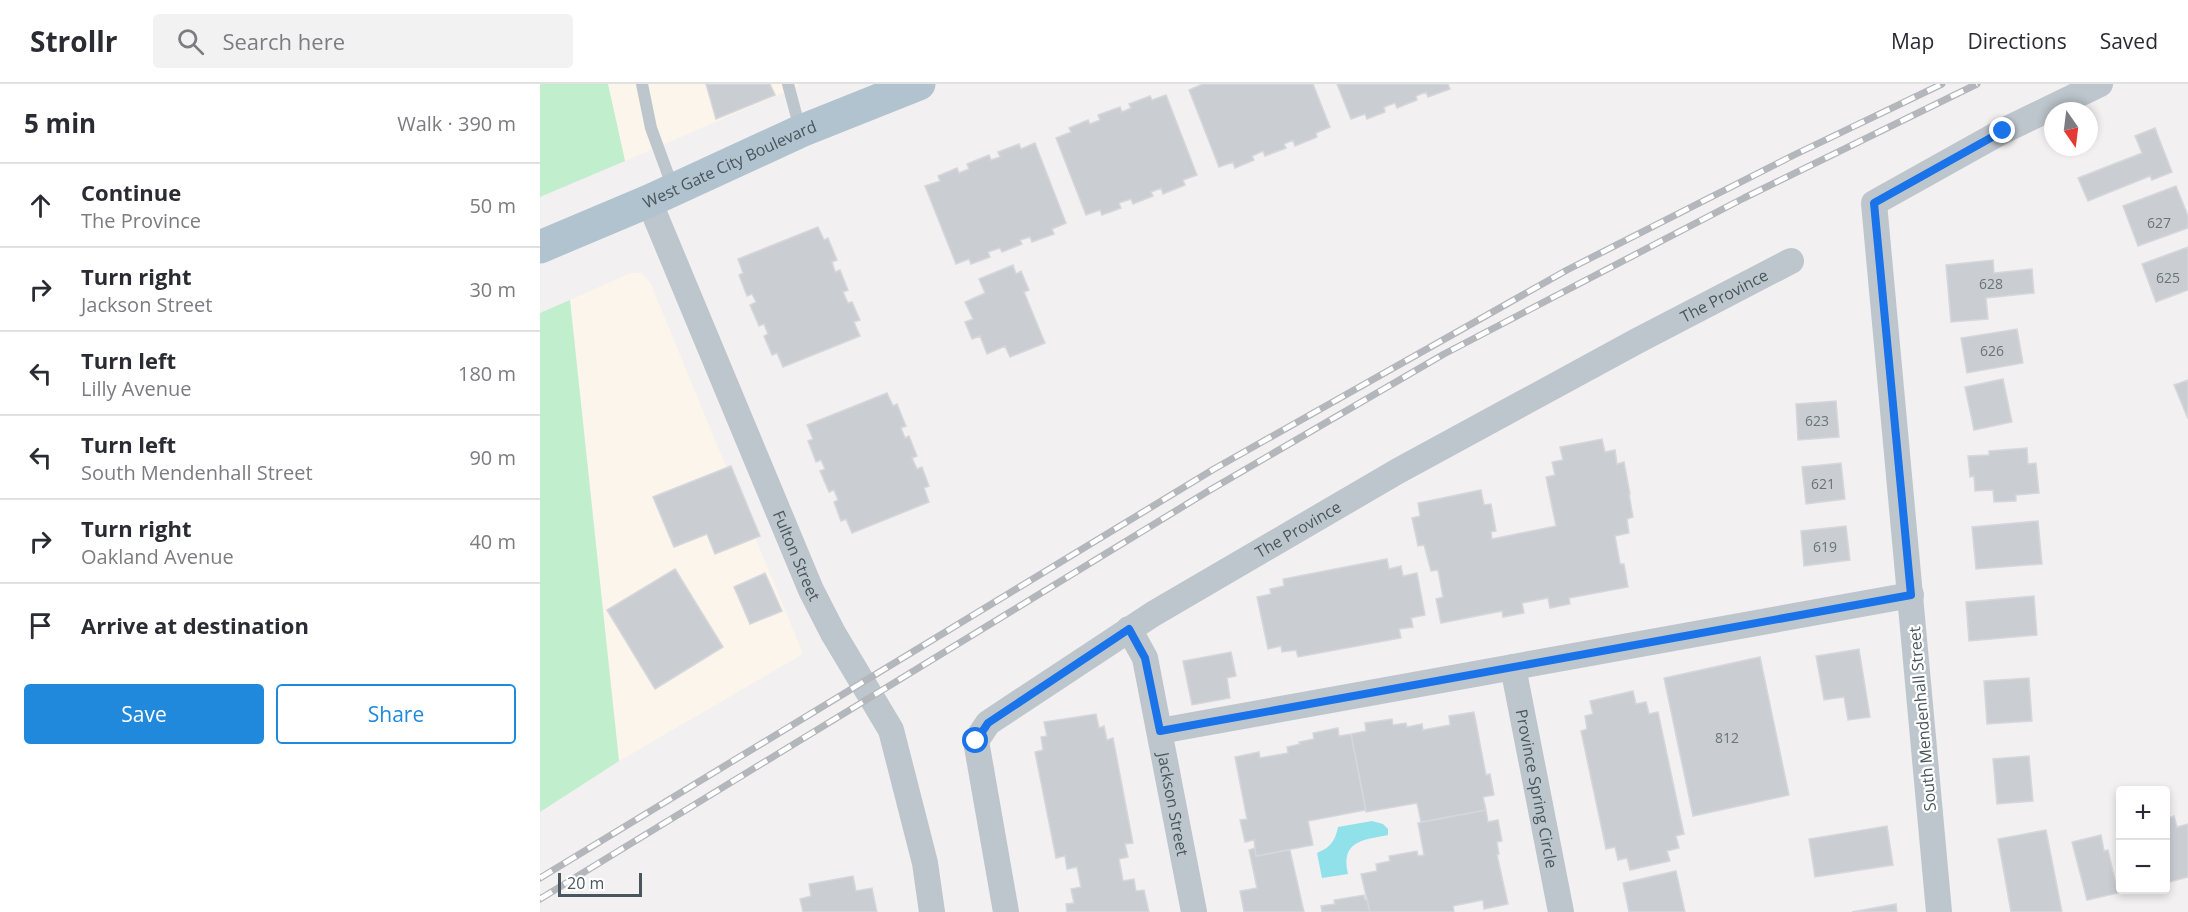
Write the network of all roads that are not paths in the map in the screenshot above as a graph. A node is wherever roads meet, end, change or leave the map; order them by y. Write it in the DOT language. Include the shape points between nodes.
graph roads {
  1 [pos="642,84"];
  2 [pos="788,84"];
  3 [pos="919,84"];
  4 [pos="2100,84"];
  5 [pos="801,131"];
  6 [pos="661,195"];
  7 [pos="540,247"];
  8 [pos="1791,261"];
  9 [pos="1911,595"];
  10 [pos="1129,629"];
  11 [pos="1513,667"];
  12 [pos="1160,731"];
  13 [pos="932,912"];
  14 [pos="1006,912"];
  15 [pos="1194,912"];
  16 [pos="1562,912"];
  17 [pos="1939,912"];
  1 -- 6 [label="lane"];
  2 -- 5 [label="lane"];
  3 -- 5 [label="main road, West Gate City Boulevard"];
  4 -- 9 [label="street, South Mendenhall Street" via="2003,131 1874,203"];
  5 -- 6 [label="main road, West Gate City Boulevard"];
  6 -- 7 [label="main road, West Gate City Boulevard"];
  6 -- 13 [label="street, Fulton Street" via="811,590 891,730"];
  8 -- 10 [label="street, The Province" via="1398,471"];
  9 -- 11 [label="street"];
  9 -- 17 [label="street, South Mendenhall Street"];
  10 -- 12 [label="street, Jackson Street" via="1145,658"];
  10 -- 14 [label="street, The Province" via="988,723 976,741"];
  11 -- 12 [label="street"];
  11 -- 16 [label="street, Province Spring Circle"];
  12 -- 15 [label="street, Jackson Street"];
}
